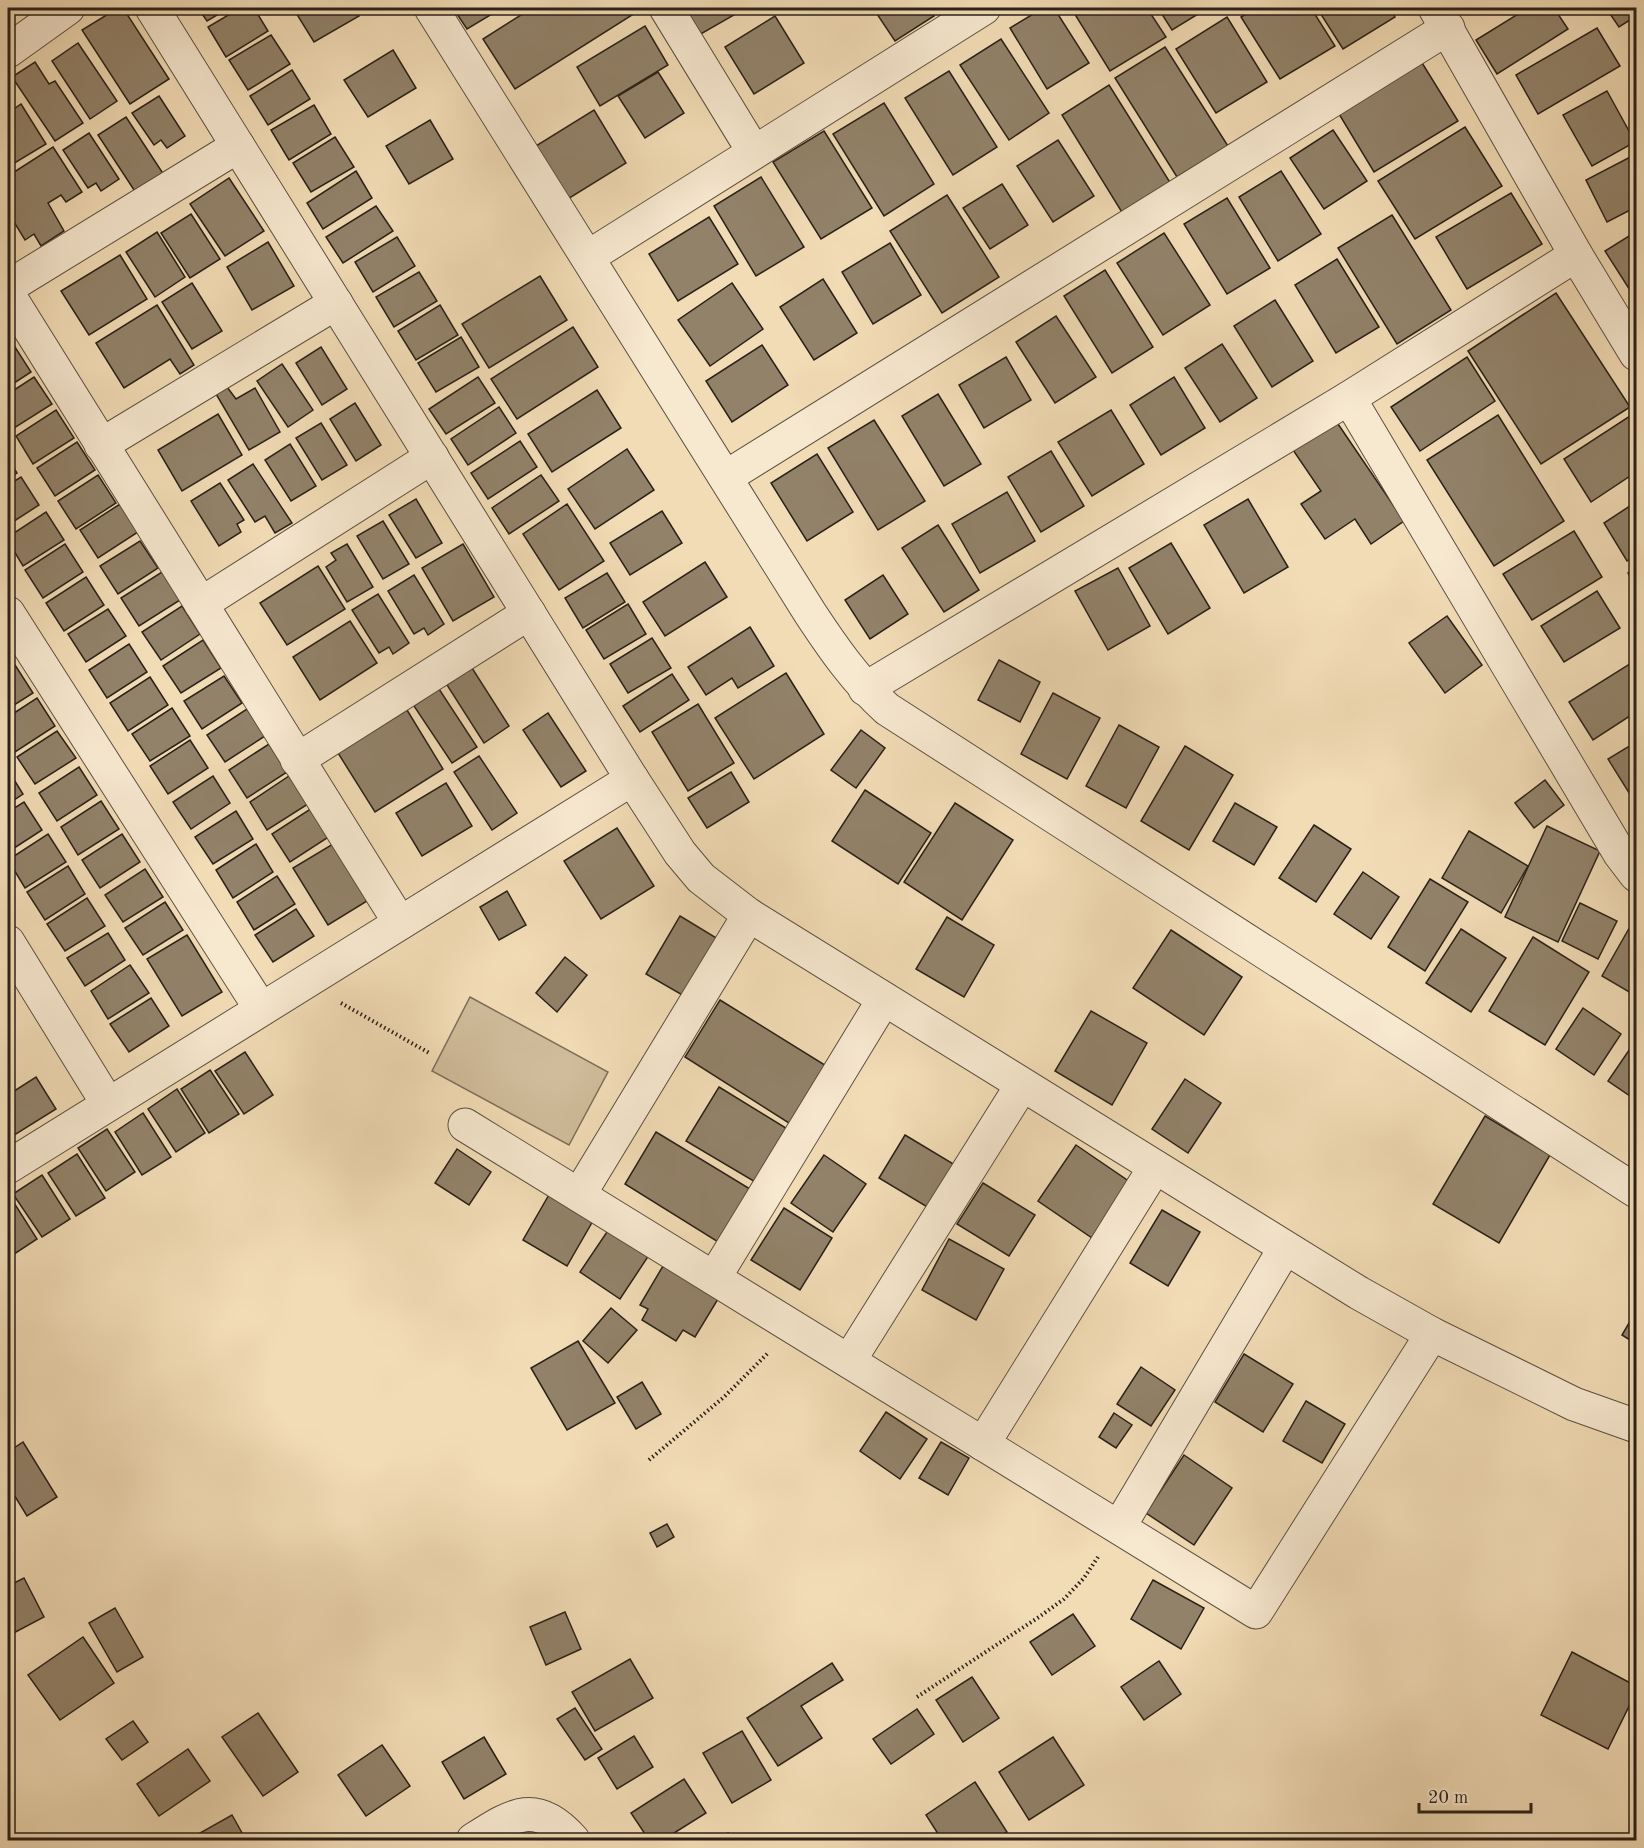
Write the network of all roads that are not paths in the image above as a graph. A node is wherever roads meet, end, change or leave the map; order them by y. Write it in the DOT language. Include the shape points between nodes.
graph roads {
  1 [pos="68,8"];
  2 [pos="152,8"];
  3 [pos="431,8"];
  4 [pos="666,8"];
  5 [pos="984,8"];
  6 [pos="1441,18"];
  7 [pos="8,51"];
  8 [pos="238,146"];
  9 [pos="754,152"];
  10 [pos="1576,255"];
  11 [pos="588,257"];
  12 [pos="8,287"];
  13 [pos="8,294"];
  14 [pos="336,303"];
  15 [pos="1636,354"];
  16 [pos="1349,398"];
  17 [pos="102,445"];
  18 [pos="432,458"];
  19 [pos="726,477"];
  20 [pos="201,604"];
  21 [pos="8,613"];
  22 [pos="529,614"];
  23 [pos="866,690"];
  24 [pos="297,760"];
  25 [pos="632,779"];
  26 [pos="1636,875"];
  27 [pos="749,915"];
  28 [pos="400,923"];
  29 [pos="8,942"];
  30 [pos="884,999"];
  31 [pos="261,1009"];
  32 [pos="1022,1084"];
  33 [pos="108,1104"];
  34 [pos="465,1125"];
  35 [pos="8,1167"];
  36 [pos="1155,1167"];
  37 [pos="1636,1191"];
  38 [pos="579,1196"];
  39 [pos="1285,1248"];
  40 [pos="714,1278"];
  41 [pos="1432,1334"];
  42 [pos="849,1361"];
  43 [pos="1636,1426"];
  44 [pos="983,1444"];
  45 [pos="1119,1527"];
  46 [pos="473,1840"];
  47 [pos="573,1840"];
  1 -- 7 [label="street"];
  2 -- 8 [label="street"];
  3 -- 11 [label="street"];
  4 -- 9 [label="street"];
  5 -- 9 [label="street"];
  6 -- 10 [label="street"];
  6 -- 19 [label="street"];
  8 -- 12 [label="street"];
  8 -- 14 [label="street"];
  9 -- 11 [label="street"];
  10 -- 15 [label="street"];
  10 -- 16 [label="street"];
  11 -- 19 [label="street"];
  13 -- 17 [label="street"];
  14 -- 17 [label="street"];
  14 -- 18 [label="street"];
  16 -- 23 [label="street"];
  16 -- 26 [label="street"];
  17 -- 20 [label="street"];
  18 -- 20 [label="street"];
  18 -- 22 [label="street"];
  19 -- 23 [label="street" via="810,613"];
  20 -- 24 [label="street"];
  21 -- 31 [label="street"];
  22 -- 24 [label="street"];
  22 -- 25 [label="street"];
  23 -- 37 [label="street" via="887,709"];
  24 -- 28 [label="street"];
  25 -- 27 [label="street" via="687,862 701,878"];
  25 -- 28 [label="street"];
  27 -- 30 [label="street"];
  27 -- 38 [label="street"];
  28 -- 31 [label="street"];
  29 -- 33 [label="street"];
  30 -- 32 [label="street"];
  30 -- 40 [label="street"];
  31 -- 33 [label="street"];
  32 -- 36 [label="street"];
  32 -- 42 [label="street"];
  33 -- 35 [label="street"];
  34 -- 38 [label="street"];
  36 -- 39 [label="street"];
  36 -- 44 [label="street"];
  38 -- 40 [label="street"];
  39 -- 41 [label="street"];
  39 -- 45 [label="street"];
  40 -- 42 [label="street"];
  41 -- 43 [label="street" via="1574,1404"];
  41 -- 45 [label="street" via="1256,1612"];
  42 -- 44 [label="street"];
  44 -- 45 [label="street"];
  46 -- 47 [label="street" via="505,1820 526,1815 543,1816"];
}
